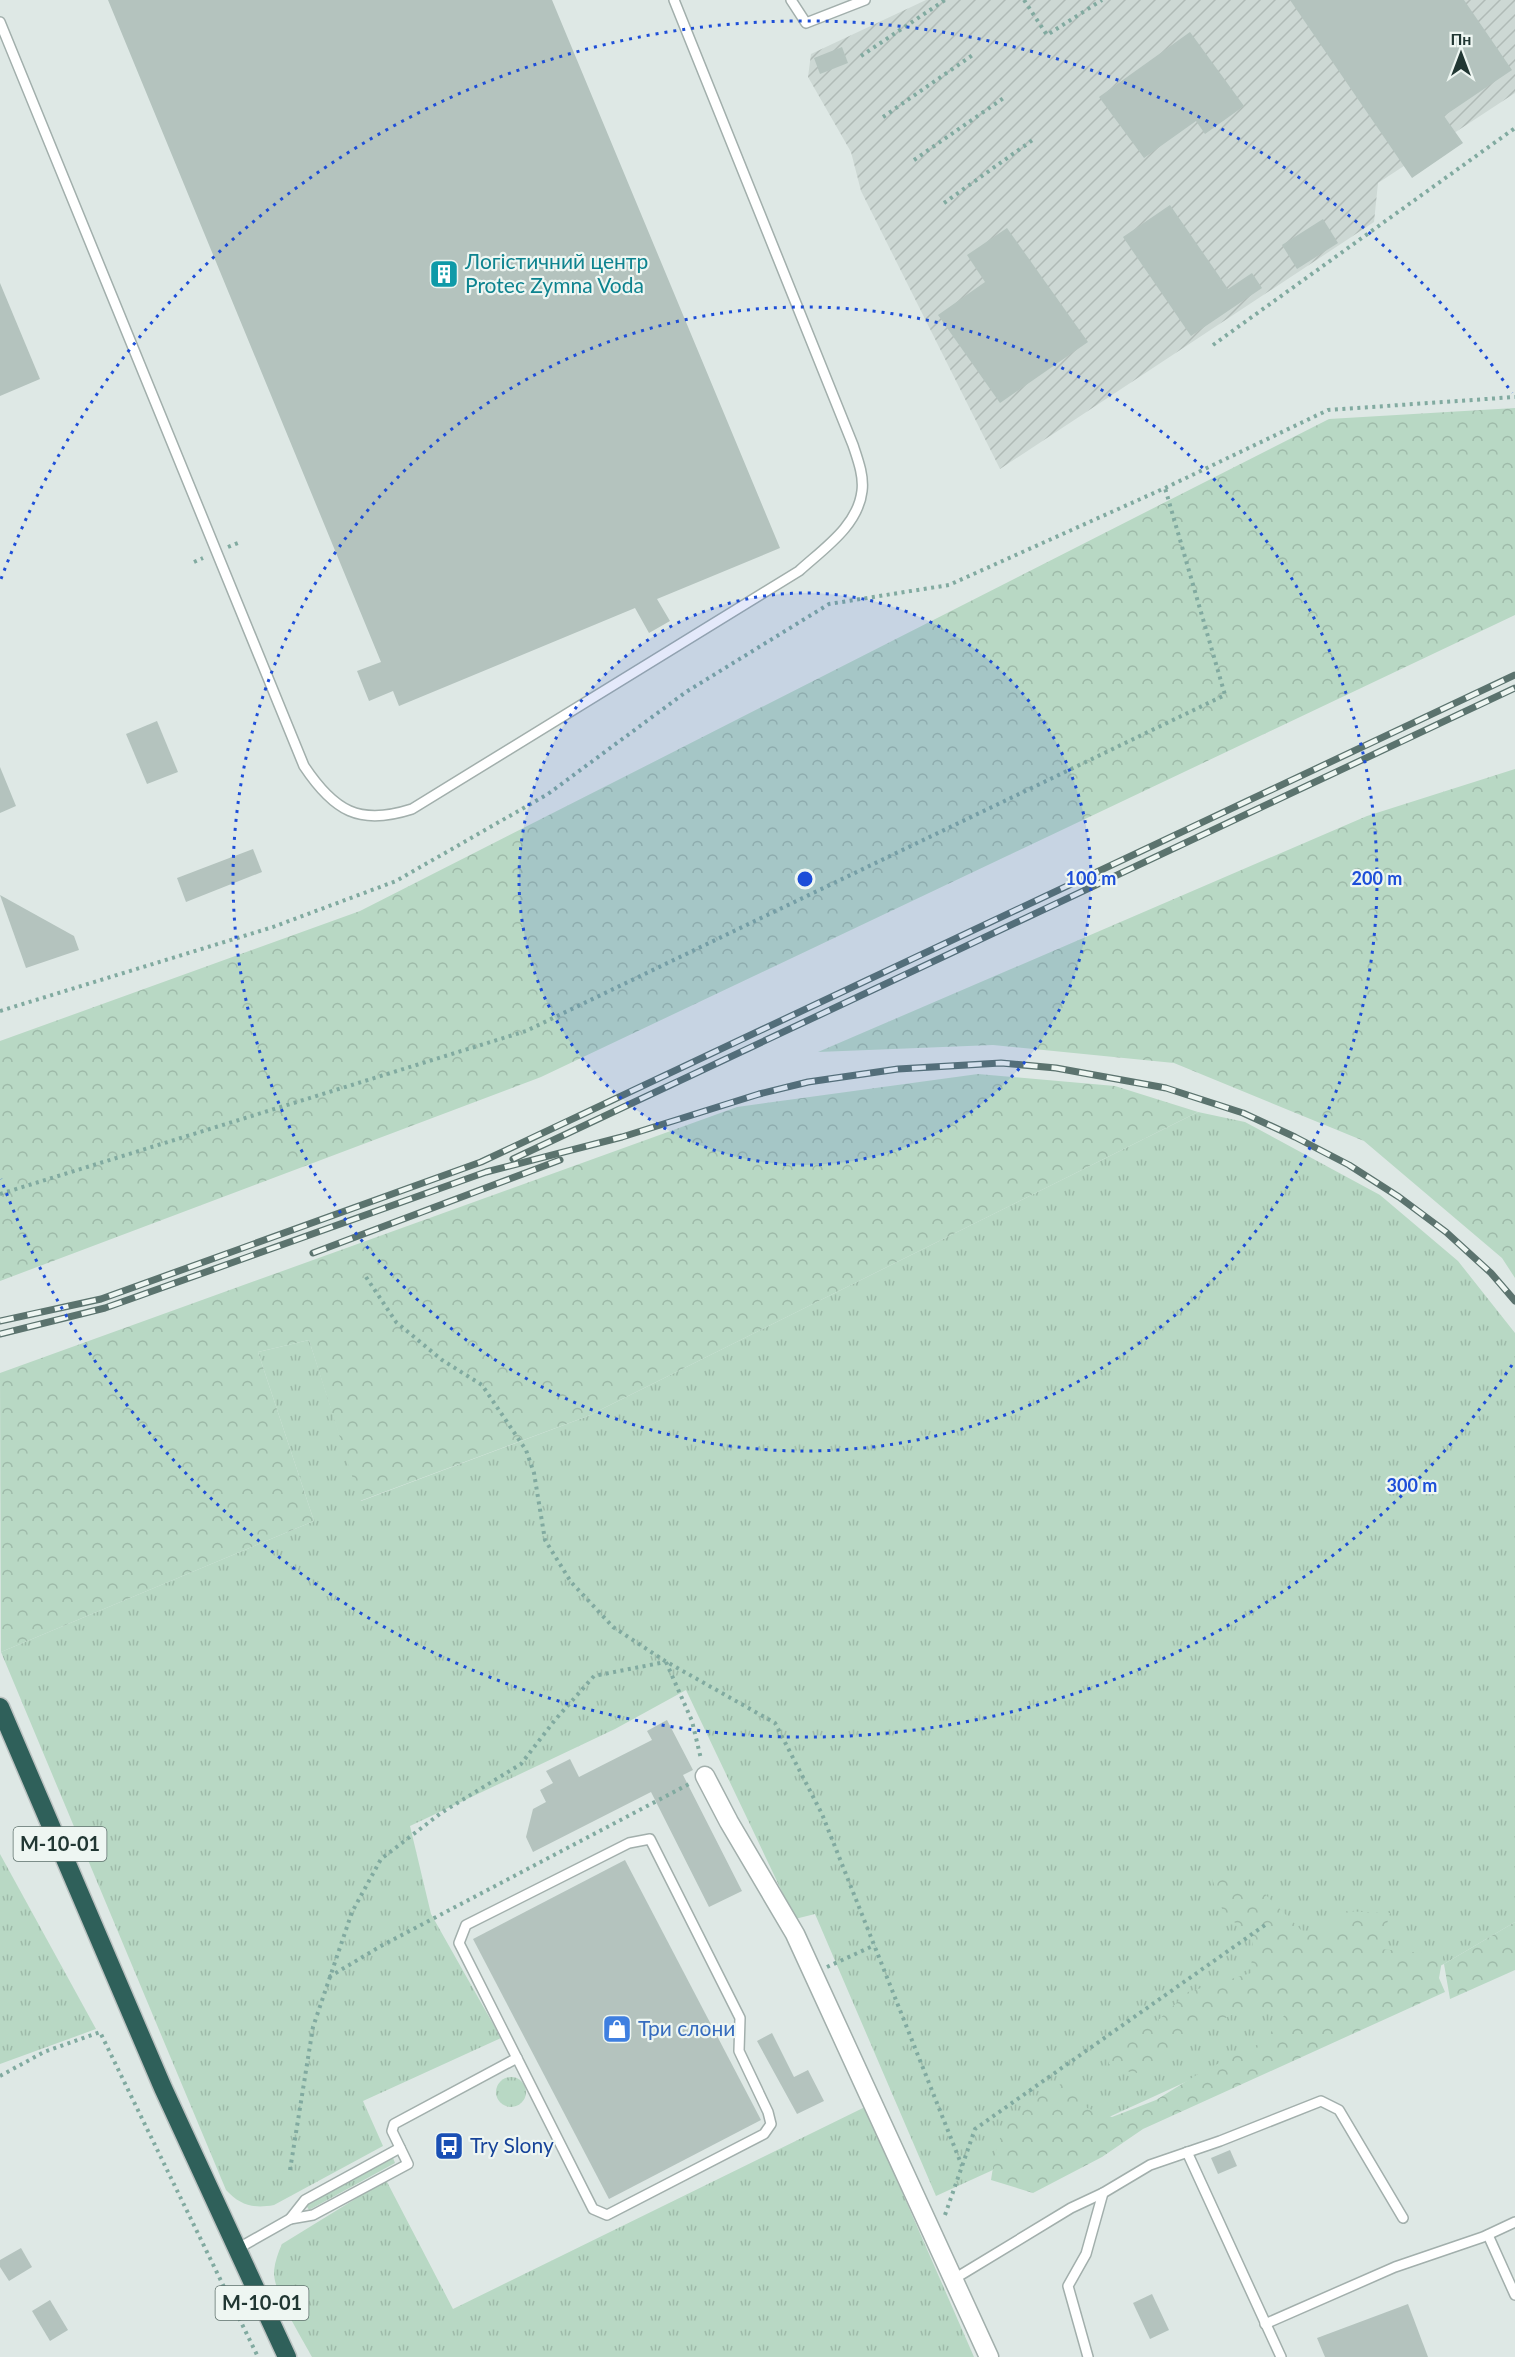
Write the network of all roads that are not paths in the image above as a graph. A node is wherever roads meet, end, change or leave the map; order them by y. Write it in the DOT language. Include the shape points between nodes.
graph roads {
  1 [pos="674,0"];
  2 [pos="791,0"];
  3 [pos="865,0"];
  4 [pos="0,22"];
  5 [pos="0,1707"];
  6 [pos="705,1776"];
  7 [pos="517,2058"];
  8 [pos="400,2148"];
  9 [pos="1187,2152"];
  10 [pos="1103,2193"];
  11 [pos="1403,2218"];
  12 [pos="290,2219"];
  13 [pos="1515,2222"];
  14 [pos="1488,2235"];
  15 [pos="237,2249"];
  16 [pos="954,2279"];
  17 [pos="1515,2295"];
  18 [pos="1265,2324"];
  19 [pos="287,2357"];
  20 [pos="989,2357"];
  21 [pos="1088,2357"];
  22 [pos="1281,2357"];
  1 -- 4 [label="lane" via="853,445 863,490 858,511 799,571 412,809 374,817 335,803 304,766"];
  2 -- 3 [label="lane" via="806,23"];
  5 -- 15 [label="highway, М-10-01" via="130,2013"];
  6 -- 16 [label="street" via="795,1934"];
  7 -- 7 [label="lane" via="593,2209 607,2215 764,2134 771,2124 739,2051 740,2019 650,1839 629,1843 466,1925 459,1943"];
  7 -- 8 [label="lane" via="394,2124 392,2131"];
  8 -- 12 [label="lane" via="305,2200"];
  8 -- 12 [label="lane" via="408,2164 313,2215"];
  9 -- 10 [label="lane" via="1150,2165"];
  9 -- 11 [label="lane" via="1321,2101 1339,2110"];
  9 -- 18 [label="lane"];
  10 -- 16 [label="lane" via="1071,2208"];
  10 -- 21 [label="lane" via="1086,2254 1068,2286"];
  12 -- 15 [label="lane"];
  13 -- 14 [label="lane"];
  14 -- 17 [label="lane"];
  14 -- 18 [label="lane" via="1395,2268"];
  15 -- 19 [label="highway, М-10-01"];
  16 -- 20 [label="street"];
  18 -- 22 [label="lane"];
}
